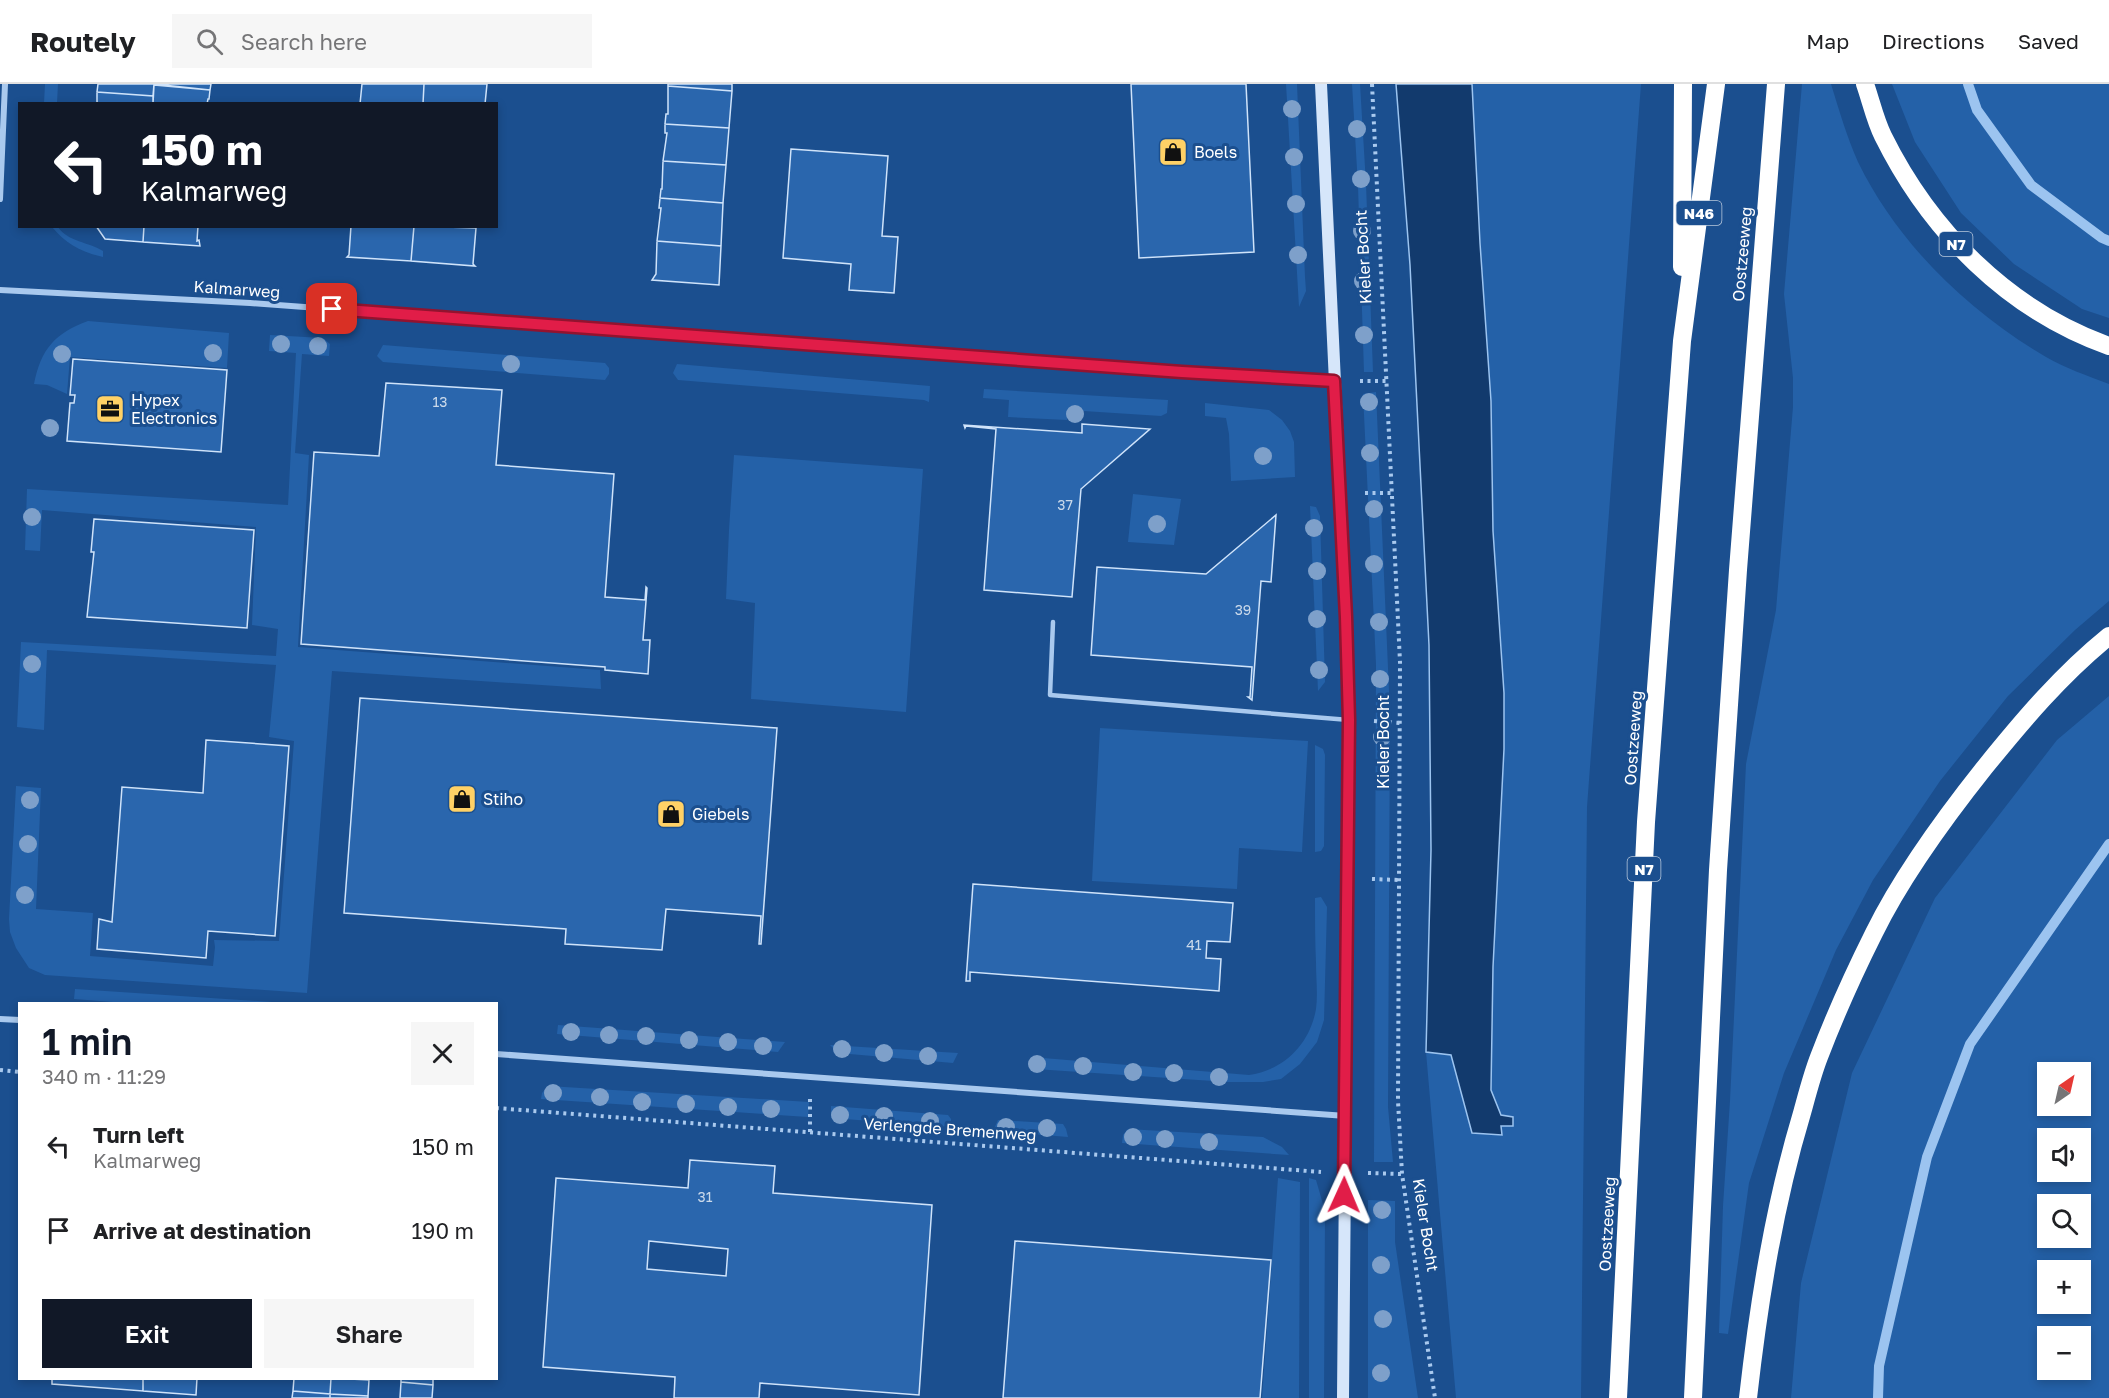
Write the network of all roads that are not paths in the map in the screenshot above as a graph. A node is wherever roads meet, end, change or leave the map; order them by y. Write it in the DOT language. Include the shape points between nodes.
graph roads {
  1 [pos="5,84"];
  2 [pos="1321,84"];
  3 [pos="1683,84"];
  4 [pos="1716,84"];
  5 [pos="1776,84"];
  6 [pos="1865,84"];
  7 [pos="0,199"];
  8 [pos="0,290"];
  9 [pos="1682,341"];
  10 [pos="2109,346"];
  11 [pos="1334,381"];
  12 [pos="1053,622"];
  13 [pos="2109,636"];
  14 [pos="1349,720"];
  15 [pos="0,1019"];
  16 [pos="18,1020"];
  17 [pos="498,1054"];
  18 [pos="1346,1116"];
  19 [pos="1343,1398"];
  20 [pos="1617,1398"];
  21 [pos="1693,1398"];
  22 [pos="1749,1398"];
  1 -- 7 [label="street"];
  2 -- 11 [label="street, Kieler Bocht"];
  3 -- 9 [label="highway, N7"];
  4 -- 9 [label="highway, Oostzeeweg / N46"];
  5 -- 21 [label="highway, Oostzeeweg" via="1718,870"];
  6 -- 10 [label="highway, N7" via="1882,135 1920,198 1973,263 2035,309"];
  8 -- 11 [label="street, Kalmarweg" via="239,302"];
  9 -- 20 [label="highway, Oostzeeweg / N7" via="1646,822"];
  11 -- 14 [label="street, Kieler Bocht"];
  12 -- 14 [label="lane" via="1050,695"];
  13 -- 22 [label="highway" via="2027,715 1963,795 1875,931 1818,1058 1786,1164 1755,1332"];
  14 -- 18 [label="street, Kieler Bocht"];
  15 -- 16 [label="street"];
  17 -- 18 [label="street"];
  18 -- 19 [label="street, Kieler Bocht"];
}
